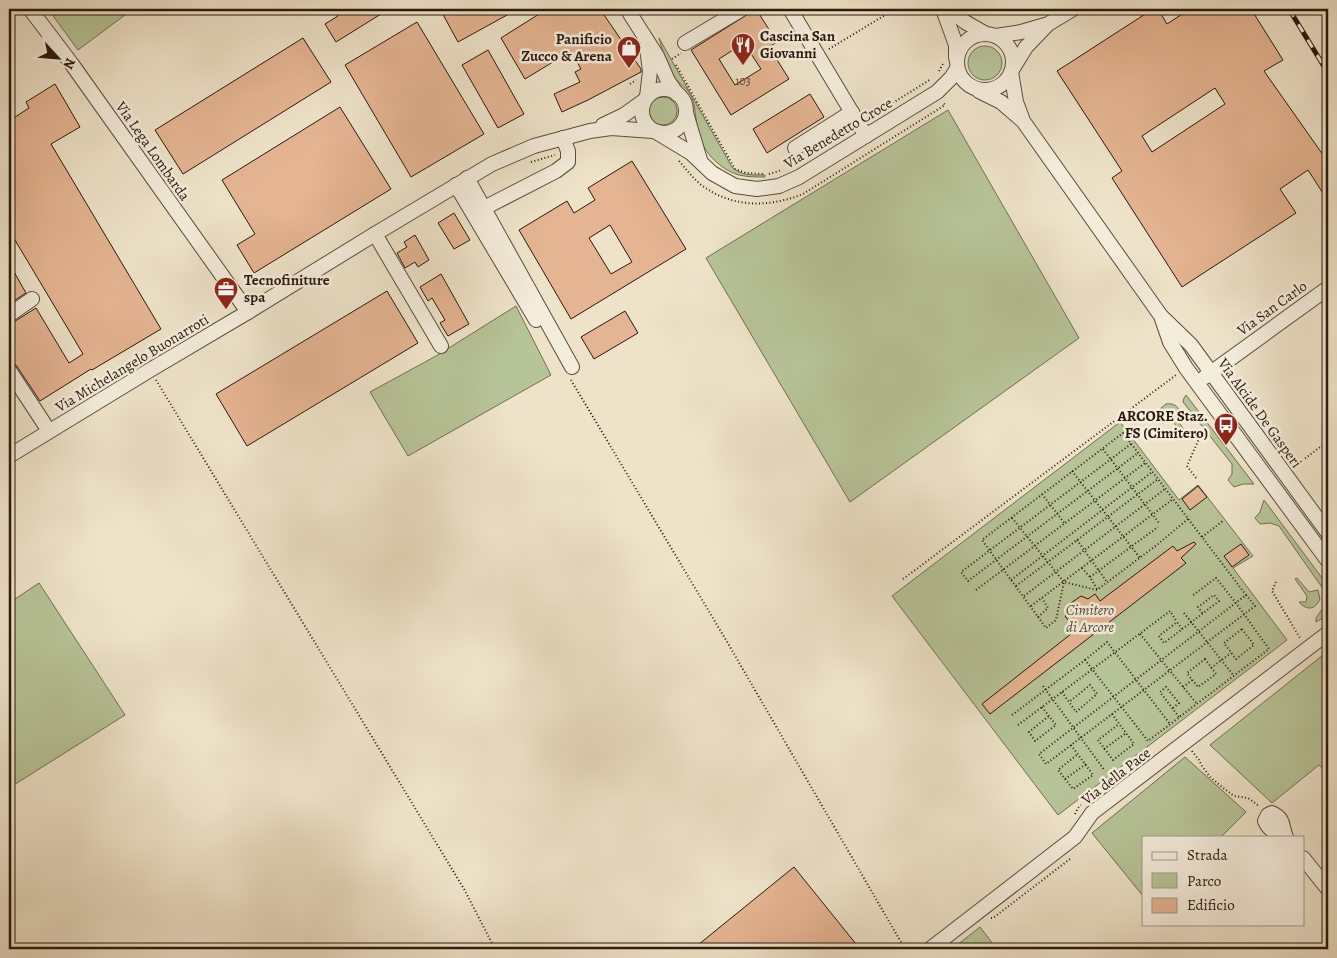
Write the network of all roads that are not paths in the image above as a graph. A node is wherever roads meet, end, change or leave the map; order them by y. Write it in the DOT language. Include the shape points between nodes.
graph roads {
  1 [pos="30,9"];
  2 [pos="627,9"];
  3 [pos="742,9"];
  4 [pos="790,9"];
  5 [pos="943,9"];
  6 [pos="948,9"];
  7 [pos="1073,9"];
  8 [pos="1048,24"];
  9 [pos="991,35"];
  10 [pos="645,37"];
  11 [pos="684,43"];
  12 [pos="953,61"];
  13 [pos="1012,70"];
  14 [pos="976,90"];
  15 [pos="937,92"];
  16 [pos="677,94"];
  17 [pos="646,98"];
  18 [pos="686,113"];
  19 [pos="1023,121"];
  20 [pos="859,124"];
  21 [pos="590,131"];
  22 [pos="654,131"];
  23 [pos="563,138"];
  24 [pos="799,153"];
  25 [pos="700,160"];
  26 [pos="461,182"];
  27 [pos="484,208"];
  28 [pos="375,234"];
  29 [pos="1328,288"];
  30 [pos="32,299"];
  31 [pos="248,312"];
  32 [pos="9,315"];
  33 [pos="1161,316"];
  34 [pos="549,342"];
  35 [pos="441,346"];
  36 [pos="9,370"];
  37 [pos="570,371"];
  38 [pos="1212,373"];
  39 [pos="1197,382"];
  40 [pos="49,432"];
  41 [pos="9,456"];
  42 [pos="1328,533"];
  43 [pos="1328,561"];
  44 [pos="1328,633"];
  45 [pos="1268,815"];
  46 [pos="1285,836"];
  47 [pos="1304,859"];
  48 [pos="1328,889"];
  49 [pos="930,949"];
  1 -- 31 [label="street, Via Lega Lombarda"];
  2 -- 10 [label="street"];
  3 -- 11 [label="street"];
  4 -- 20 [label="street"];
  5 -- 12 [label="street" via="956,45"];
  6 -- 9 [label="street"];
  7 -- 8 [label="street"];
  8 -- 9 [label="street" via="1020,32"];
  8 -- 13 [label="street" via="1026,47"];
  9 -- 12 [label="street" via="968,39"];
  9 -- 13 [label="street" via="1008,46"];
  10 -- 16 [label="street"];
  10 -- 17 [label="street" via="650,65"];
  12 -- 14 [label="street" via="964,83"];
  12 -- 15 [label="street, Via Benedetto Croce" via="951,78"];
  13 -- 14 [label="street" via="1002,85 989,91"];
  13 -- 19 [label="street, Via Alcide De Gasperi" via="1016,102"];
  14 -- 15 [label="street, Via Benedetto Croce"];
  14 -- 19 [label="street, Via Alcide De Gasperi" via="1001,102"];
  15 -- 20 [label="street, Via Benedetto Croce"];
  16 -- 17 [label="street" via="664,89"];
  16 -- 18 [label="street"];
  17 -- 21 [label="street, Via Michelangelo Buonarroti" via="624,115"];
  17 -- 22 [label="street" via="642,116"];
  18 -- 22 [label="street" via="676,130 668,133"];
  18 -- 25 [label="street"];
  19 -- 33 [label="street, Via Alcide De Gasperi"];
  20 -- 24 [label="street"];
  20 -- 25 [label="street, Via Benedetto Croce" via="800,177 779,186 757,189 735,186 712,173"];
  21 -- 22 [label="street, Via Michelangelo Buonarroti" via="611,128"];
  21 -- 23 [label="street, Via Michelangelo Buonarroti"];
  22 -- 25 [label="street, Via Benedetto Croce"];
  23 -- 26 [label="street, Via Michelangelo Buonarroti" via="492,164"];
  23 -- 27 [label="street" via="568,162 556,172"];
  26 -- 27 [label="street"];
  26 -- 28 [label="street, Via Michelangelo Buonarroti"];
  26 -- 34 [label="street"];
  27 -- 37 [label="street"];
  28 -- 31 [label="street, Via Michelangelo Buonarroti"];
  28 -- 35 [label="street"];
  29 -- 38 [label="street, Via San Carlo"];
  30 -- 32 [label="street"];
  31 -- 40 [label="street, Via Michelangelo Buonarroti"];
  33 -- 38 [label="street, Via Alcide De Gasperi" via="1186,340"];
  33 -- 39 [label="street, Via Alcide De Gasperi" via="1170,342"];
  36 -- 40 [label="street"];
  38 -- 39 [label="street, Via San Carlo"];
  38 -- 42 [label="street, Via Alcide De Gasperi"];
  39 -- 43 [label="street, Via Alcide De Gasperi"];
  40 -- 41 [label="street, Via Michelangelo Buonarroti"];
  44 -- 49 [label="street, Via della Pace" via="1092,813 1075,837"];
  45 -- 46 [label="street" via="1278,816"];
  47 -- 48 [label="street"];
}
